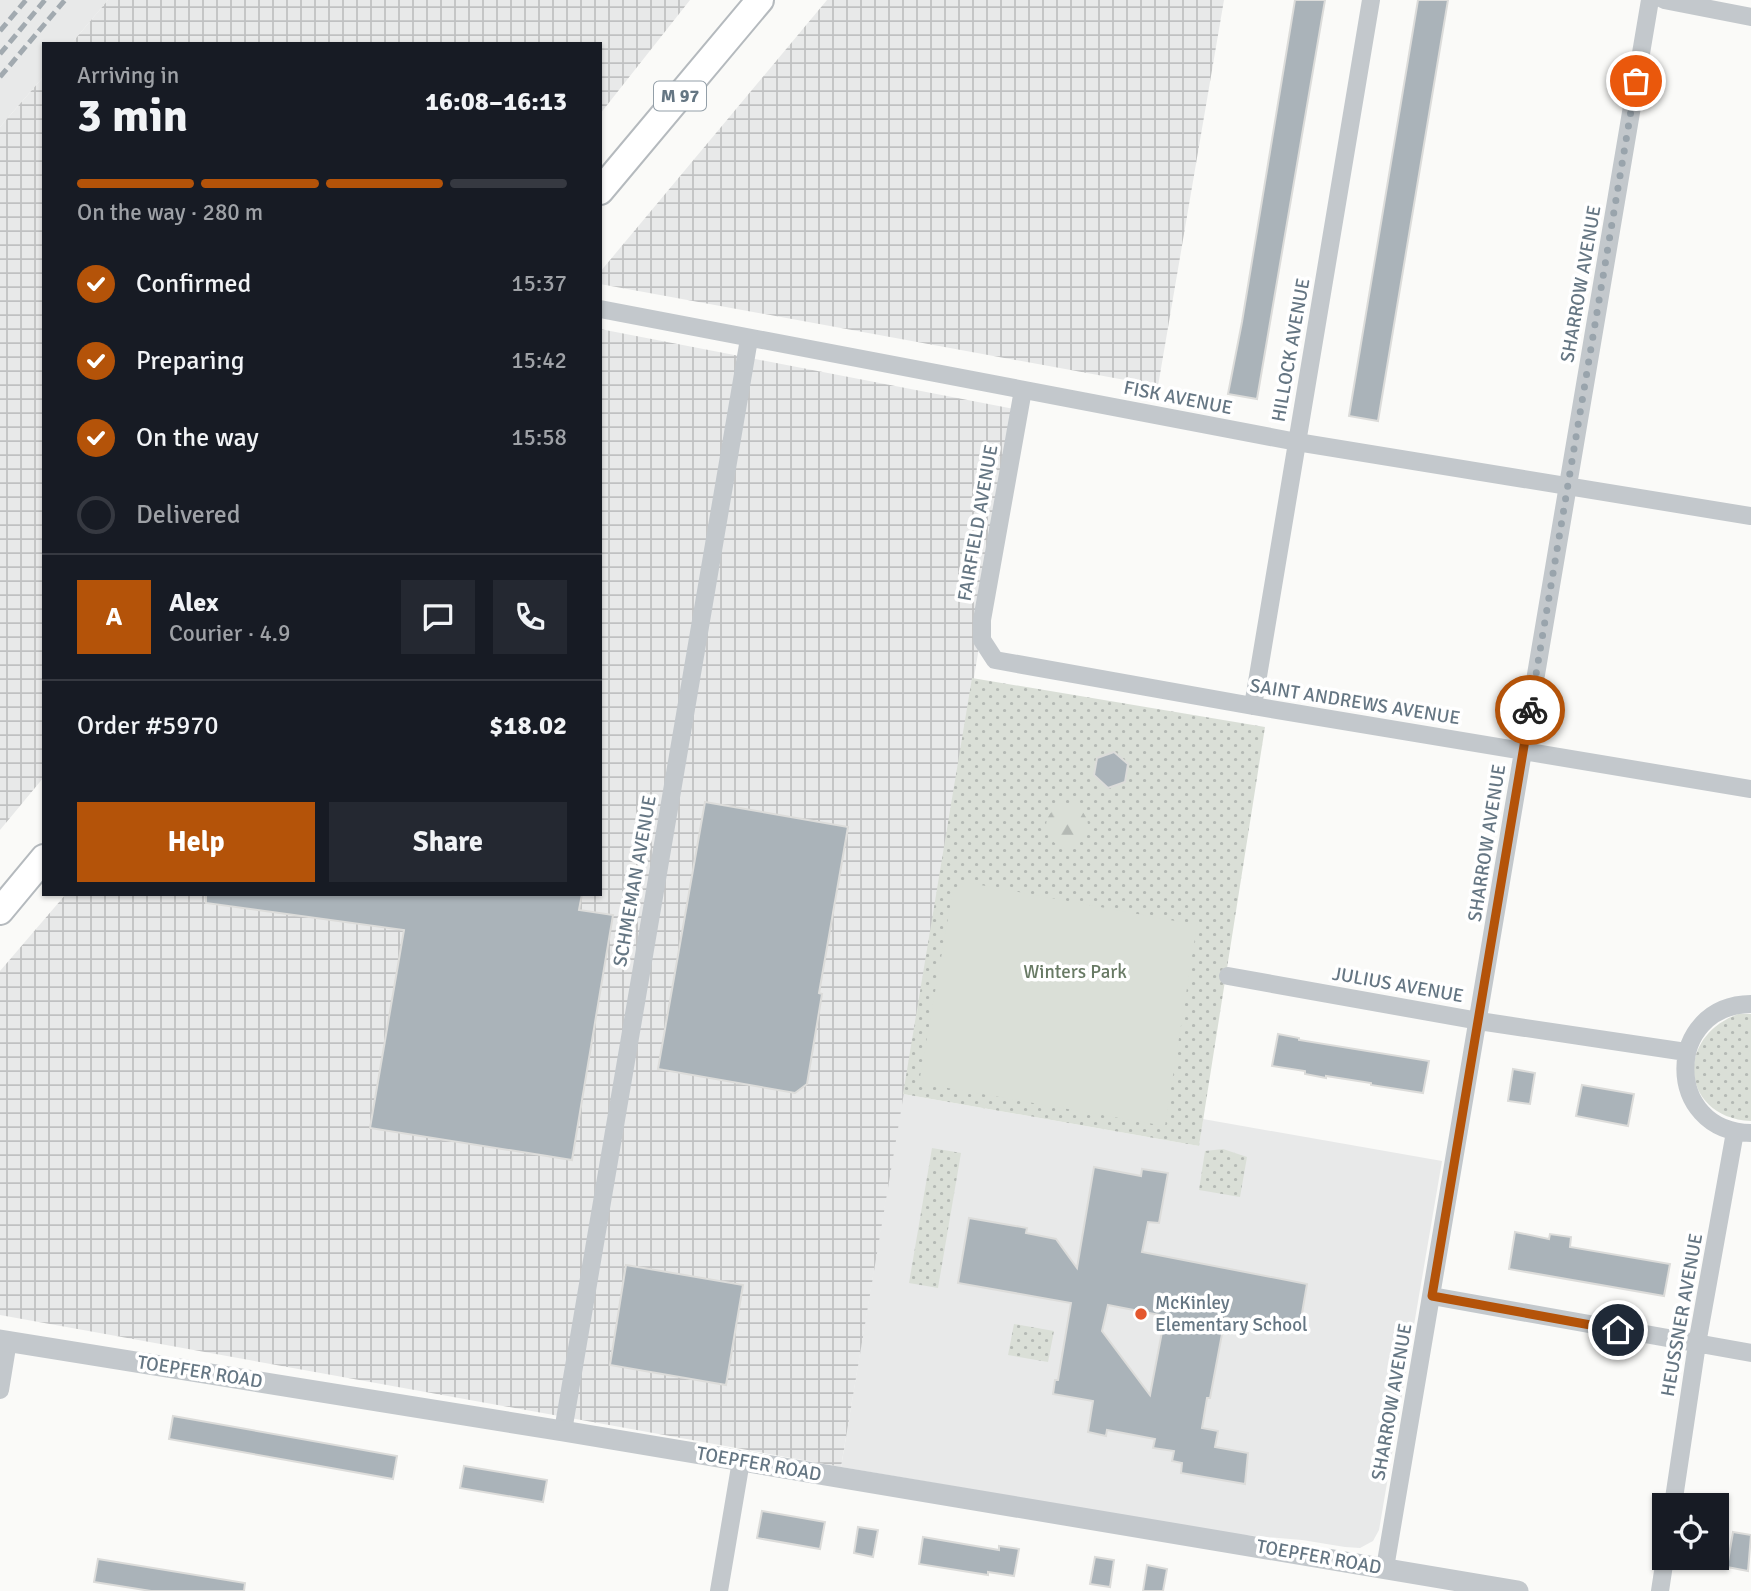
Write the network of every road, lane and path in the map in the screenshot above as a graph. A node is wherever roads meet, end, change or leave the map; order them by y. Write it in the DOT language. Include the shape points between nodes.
graph roads {
  1 [pos="760,0"];
  2 [pos="1371,0"];
  3 [pos="1650,0"];
  4 [pos="1664,0"];
  5 [pos="1751,17"];
  6 [pos="602,189"];
  7 [pos="602,309"];
  8 [pos="748,339"];
  9 [pos="1023,390"];
  10 [pos="1297,442"];
  11 [pos="1568,488"];
  12 [pos="1751,516"];
  13 [pos="995,660"];
  14 [pos="1253,706"];
  15 [pos="1523,751"];
  16 [pos="1751,789"];
  17 [pos="42,860"];
  18 [pos="0,911"];
  19 [pos="1228,976"];
  20 [pos="1751,1004"];
  21 [pos="1479,1021"];
  22 [pos="1686,1052"];
  23 [pos="1743,1133"];
  24 [pos="1432,1296"];
  25 [pos="4,1340"];
  26 [pos="1697,1344"];
  27 [pos="1751,1353"];
  28 [pos="0,1390"];
  29 [pos="563,1430"];
  30 [pos="741,1461"];
  31 [pos="1675,1493"];
  32 [pos="1385,1569"];
  33 [pos="1663,1570"];
  34 [pos="1470,1587"];
  35 [pos="719,1591"];
  36 [pos="1518,1591"];
  37 [pos="1660,1591"];
  1 -- 6 [label="main road, M 97"];
  2 -- 10 [label="street, HILLOCK AVENUE"];
  3 -- 11 [label="street, SHARROW AVENUE"];
  4 -- 5 [label="street"];
  7 -- 8 [label="street, FISK AVENUE"];
  8 -- 9 [label="street, FISK AVENUE"];
  8 -- 29 [label="street, SCHMEMAN AVENUE"];
  9 -- 10 [label="street, FISK AVENUE"];
  9 -- 13 [label="street, FAIRFIELD AVENUE" via="982,620 982,640"];
  10 -- 11 [label="street, FISK AVENUE"];
  10 -- 14 [label="street, HILLOCK AVENUE"];
  11 -- 12 [label="street, FISK AVENUE"];
  11 -- 15 [label="street, SHARROW AVENUE"];
  13 -- 14 [label="street, SAINT ANDREWS AVENUE"];
  14 -- 15 [label="street, SAINT ANDREWS AVENUE"];
  15 -- 16 [label="street, SAINT ANDREWS AVENUE"];
  15 -- 21 [label="street, SHARROW AVENUE"];
  17 -- 18 [label="main road"];
  19 -- 21 [label="street, JULIUS AVENUE"];
  20 -- 22 [label="street" via="1722,1010 1706,1020"];
  21 -- 22 [label="street, JULIUS AVENUE"];
  21 -- 24 [label="street, SHARROW AVENUE"];
  22 -- 23 [label="street" via="1684,1073 1689,1094 1700,1111 1716,1125"];
  23 -- 26 [label="street, HEUSSNER AVENUE"];
  24 -- 26 [label="street"];
  24 -- 32 [label="street, SHARROW AVENUE"];
  25 -- 28 [label="street"];
  25 -- 29 [label="street, TOEPFER ROAD"];
  26 -- 27 [label="street"];
  26 -- 31 [label="street, HEUSSNER AVENUE"];
  29 -- 30 [label="street, TOEPFER ROAD"];
  30 -- 32 [label="street, TOEPFER ROAD"];
  30 -- 35 [label="street"];
  32 -- 34 [label="street, TOEPFER ROAD"];
  33 -- 37 [label="street"];
  34 -- 36 [label="street, TOEPFER ROAD"];
}
